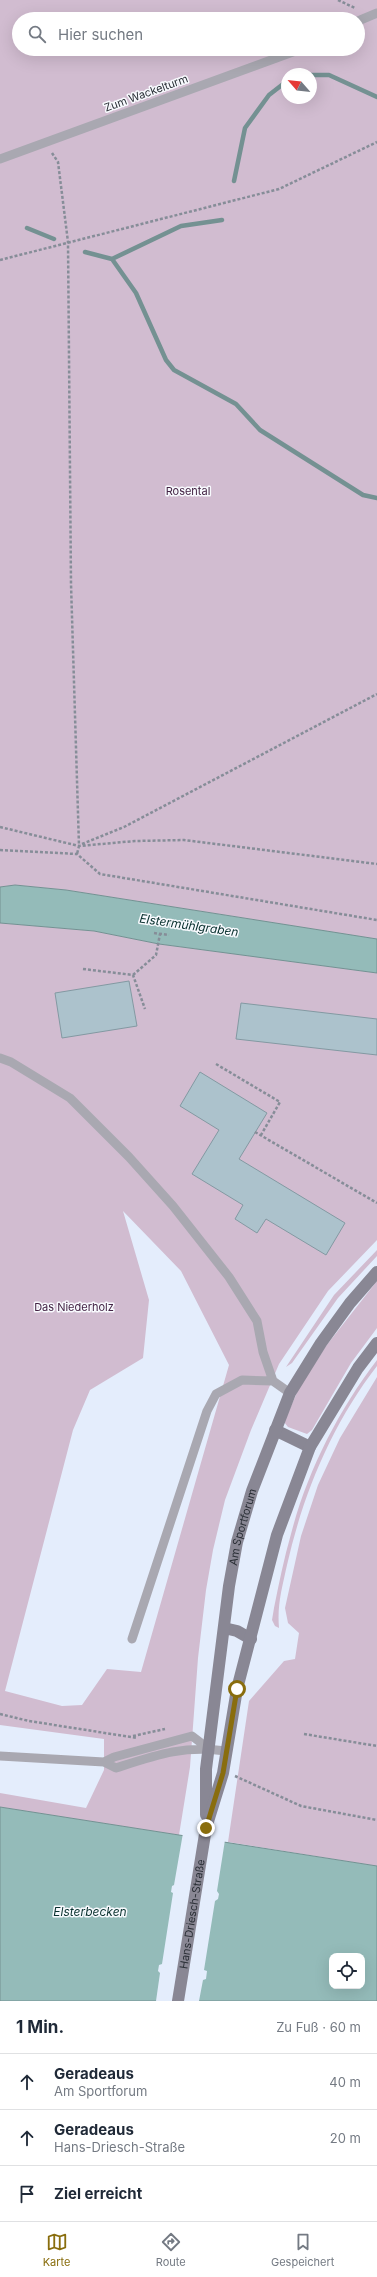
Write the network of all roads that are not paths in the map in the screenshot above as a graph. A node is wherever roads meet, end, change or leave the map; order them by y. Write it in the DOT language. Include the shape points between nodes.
graph roads {
  1 [pos="377,13"];
  2 [pos="365,18"];
  3 [pos="281,56"];
  4 [pos="0,159"];
  5 [pos="0,1058"];
  6 [pos="377,1272"];
  7 [pos="377,1343"];
  8 [pos="273,1381"];
  9 [pos="290,1393"];
  10 [pos="275,1430"];
  11 [pos="310,1447"];
  12 [pos="257,1617"];
  13 [pos="224,1628"];
  14 [pos="237,1631"];
  15 [pos="132,1639"];
  16 [pos="251,1639"];
  17 [pos="209,1748"];
  18 [pos="226,1751"];
  19 [pos="0,1756"];
  20 [pos="104,1762"];
  21 [pos="206,1769"];
  22 [pos="206,1828"];
  23 [pos="178,2001"];
  1 -- 2 [label="lane"];
  3 -- 4 [label="lane, Zum Wackelturm"];
  5 -- 8 [label="lane" via="70,1098 173,1206 229,1277 257,1321 263,1352"];
  6 -- 9 [label="main road, Am Sportforum" via="350,1303 321,1343"];
  7 -- 11 [label="main road" via="358,1368"];
  8 -- 9 [label="lane"];
  8 -- 15 [label="lane" via="242,1380 216,1394 207,1410"];
  9 -- 10 [label="main road, Am Sportforum"];
  10 -- 11 [label="main road"];
  10 -- 13 [label="main road, Am Sportforum" via="252,1491 237,1542"];
  11 -- 12 [label="main road" via="276,1535"];
  12 -- 14 [label="main road"];
  12 -- 16 [label="main road"];
  13 -- 14 [label="main road"];
  13 -- 17 [label="main road, Am Sportforum"];
  14 -- 16 [label="main road"];
  16 -- 18 [label="main road" via="237,1689"];
  17 -- 18 [label="lane"];
  17 -- 20 [label="lane" via="171,1750 116,1768"];
  17 -- 20 [label="lane" via="192,1736"];
  17 -- 21 [label="main road, Am Sportforum"];
  18 -- 22 [label="main road, Hans-Driesch-Straße" via="228,1774"];
  19 -- 20 [label="lane"];
  21 -- 22 [label="main road, Hans-Driesch-Straße"];
  22 -- 23 [label="main road, Hans-Driesch-Straße"];
}
